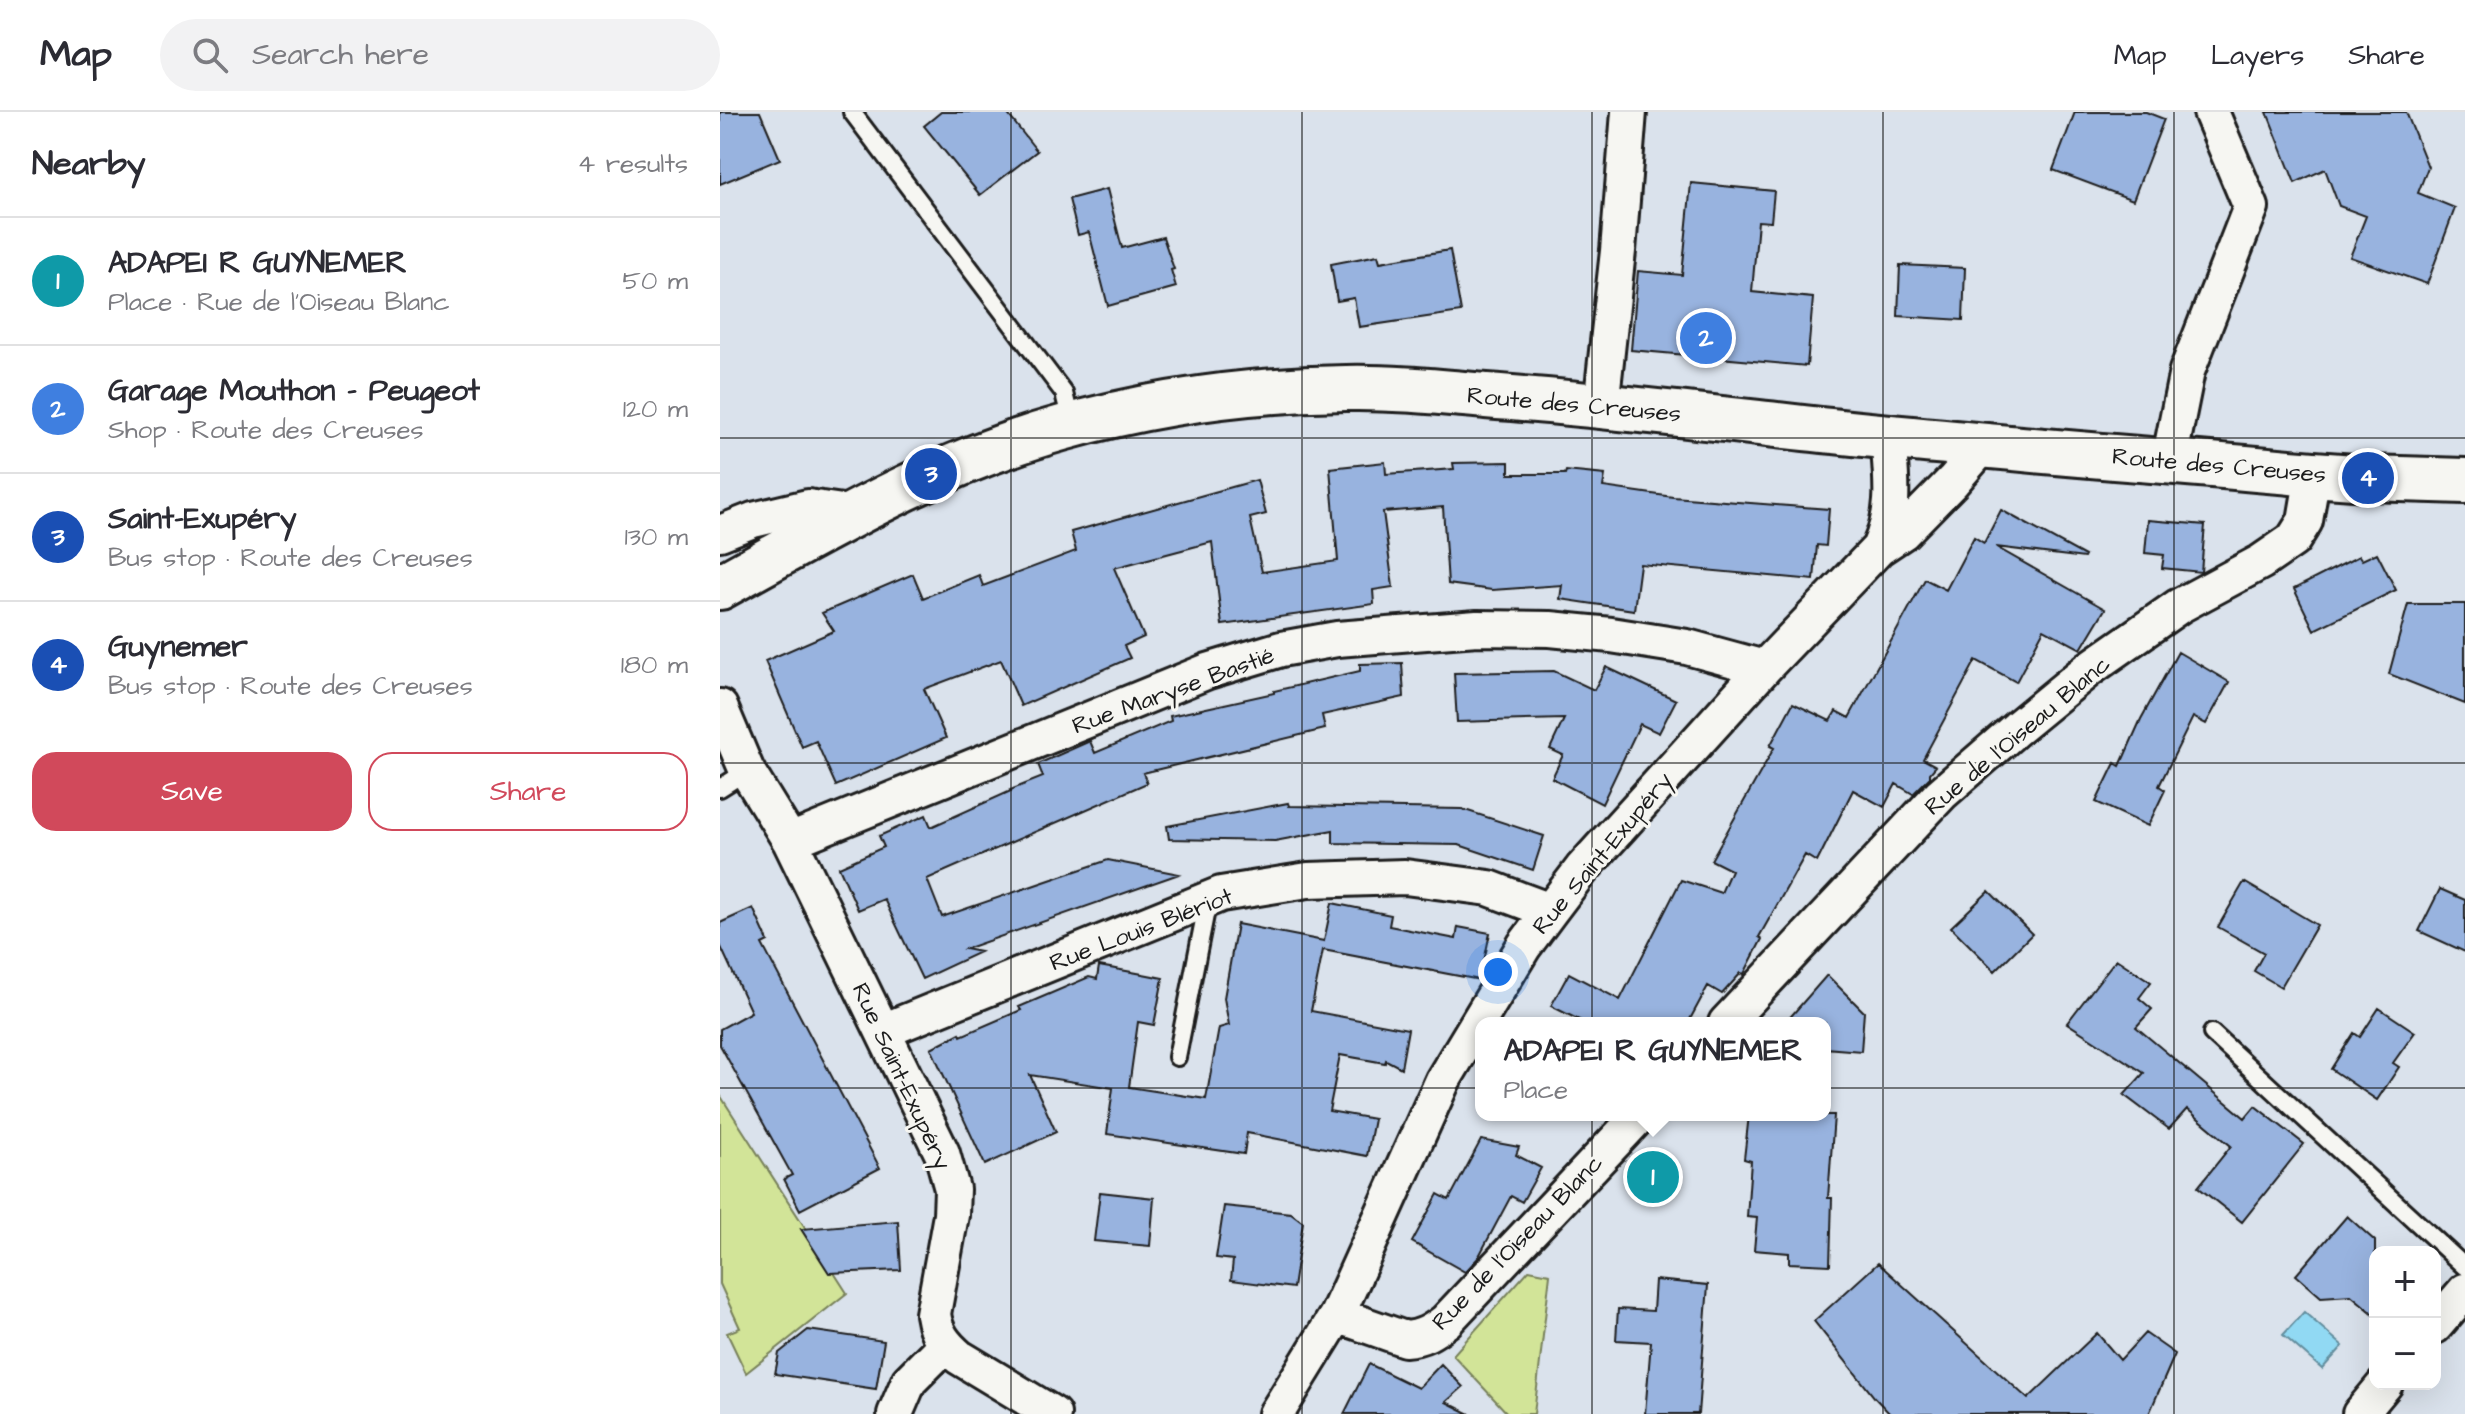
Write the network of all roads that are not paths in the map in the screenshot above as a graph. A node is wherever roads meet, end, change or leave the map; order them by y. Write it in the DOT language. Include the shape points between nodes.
graph roads {
  1 [pos="852,112"];
  2 [pos="1629,112"];
  3 [pos="2211,112"];
  4 [pos="1601,406"];
  5 [pos="1071,425"];
  6 [pos="1888,436"];
  7 [pos="1984,445"];
  8 [pos="2169,461"];
  9 [pos="2313,474"];
  10 [pos="2465,481"];
  11 [pos="856,514"];
  12 [pos="720,533"];
  13 [pos="1879,548"];
  14 [pos="720,587"];
  15 [pos="1764,668"];
  16 [pos="720,707"];
  17 [pos="734,779"];
  18 [pos="790,841"];
  19 [pos="1208,900"];
  20 [pos="1550,911"];
  21 [pos="1479,1017"];
  22 [pos="1732,1017"];
  23 [pos="1475,1024"];
  24 [pos="883,1031"];
  25 [pos="2212,1033"];
  26 [pos="1177,1057"];
  27 [pos="1634,1121"];
  28 [pos="2465,1267"];
  29 [pos="2465,1291"];
  30 [pos="1337,1315"];
  31 [pos="2441,1319"];
  32 [pos="945,1345"];
  33 [pos="2380,1390"];
  34 [pos="895,1414"];
  35 [pos="1053,1414"];
  36 [pos="1276,1414"];
  37 [pos="2360,1414"];
  1 -- 5 [label="lane" via="1064,393"];
  2 -- 4 [label="street"];
  3 -- 8 [label="street" via="2251,207 2187,371"];
  4 -- 5 [label="main road, Route des Creuses" via="1346,388 1205,399"];
  4 -- 6 [label="main road, Route des Creuses"];
  5 -- 11 [label="main road, Route des Creuses" via="931,474"];
  6 -- 7 [label="main road, Route des Creuses"];
  6 -- 13 [label="street, Rue Saint-Exupéry" via="1890,519"];
  7 -- 8 [label="main road, Route des Creuses"];
  7 -- 13 [label="street, Rue Saint-Exupéry" via="1903,532"];
  8 -- 9 [label="main road, Route des Creuses"];
  9 -- 10 [label="main road, Route des Creuses"];
  9 -- 22 [label="street, Rue de l'Oiseau Blanc" via="2305,521 2293,540 2166,615 2017,728 1941,794"];
  11 -- 12 [label="street" via="808,507"];
  11 -- 14 [label="main road, Route des Creuses"];
  13 -- 15 [label="street, Rue Saint-Exupéry"];
  15 -- 18 [label="street, Rue Maryse Bastié" via="1687,647 1550,629 1477,628 1337,639 1208,671"];
  15 -- 20 [label="street, Rue Saint-Exupéry"];
  16 -- 17 [label="street, Rue Saint-Exupéry"];
  17 -- 18 [label="street, Rue Saint-Exupéry"];
  18 -- 24 [label="street, Rue Saint-Exupéry"];
  19 -- 20 [label="street, Rue Louis Blériot" via="1308,880 1405,877 1489,888"];
  19 -- 24 [label="street, Rue Louis Blériot"];
  19 -- 26 [label="lane"];
  20 -- 21 [label="street, Rue Saint-Exupéry"];
  23 -- 30 [label="street, Rue Saint-Exupéry" via="1443,1080"];
  24 -- 32 [label="street, Rue Saint-Exupéry" via="942,1153 952,1189 933,1314"];
  25 -- 28 [label="lane"];
  27 -- 30 [label="street, Rue de l'Oiseau Blanc" via="1428,1334 1405,1339"];
  29 -- 31 [label="street"];
  30 -- 36 [label="street, Rue Saint-Exupéry"];
  32 -- 34 [label="street" via="909,1381"];
  32 -- 35 [label="street"];
  33 -- 37 [label="street"];
}
